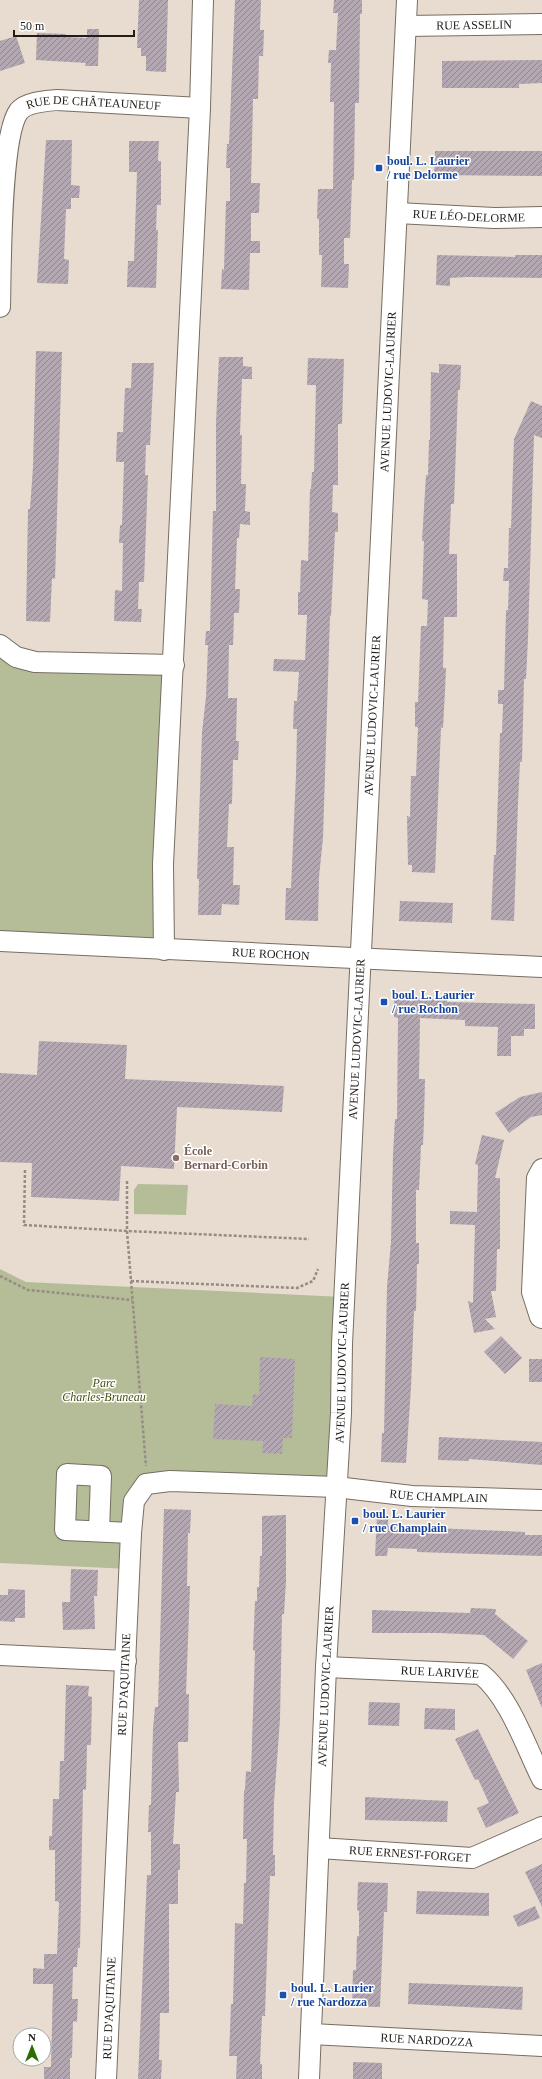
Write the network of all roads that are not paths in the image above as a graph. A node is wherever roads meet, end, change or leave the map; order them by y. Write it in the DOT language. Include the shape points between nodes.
graph roads {
  1 [pos="203,0"];
  2 [pos="407,0"];
  3 [pos="542,24"];
  4 [pos="406,26"];
  5 [pos="200,108"];
  6 [pos="397,213"];
  7 [pos="542,218"];
  8 [pos="0,307"];
  9 [pos="0,645"];
  10 [pos="174,664"];
  11 [pos="0,941"];
  12 [pos="164,950"];
  13 [pos="360,960"];
  14 [pos="542,967"];
  15 [pos="542,1169"];
  16 [pos="542,1318"];
  17 [pos="336,1487"];
  18 [pos="542,1500"];
  19 [pos="99,1531"];
  20 [pos="131,1533"];
  21 [pos="0,1655"];
  22 [pos="126,1661"];
  23 [pos="326,1667"];
  24 [pos="542,1778"];
  25 [pos="542,1826"];
  26 [pos="319,1848"];
  27 [pos="311,2034"];
  28 [pos="542,2046"];
  29 [pos="106,2079"];
  30 [pos="310,2079"];
  1 -- 5 [label="street"];
  2 -- 4 [label="street, AVENUE LUDOVIC-LAURIER"];
  3 -- 4 [label="street, RUE ASSELIN"];
  4 -- 6 [label="street, AVENUE LUDOVIC-LAURIER"];
  5 -- 8 [label="street, RUE DE CHÂTEAUNEUF" via="57,100 37,102 20,111 13,126 5,162"];
  5 -- 10 [label="street"];
  6 -- 7 [label="street, RUE LÉO-DELORME"];
  6 -- 13 [label="street, AVENUE LUDOVIC-LAURIER"];
  9 -- 10 [label="street" via="16,657 35,662"];
  10 -- 12 [label="street" via="163,864"];
  11 -- 12 [label="street, RUE ROCHON"];
  12 -- 13 [label="street, RUE ROCHON"];
  13 -- 14 [label="street, RUE ROCHON"];
  13 -- 17 [label="street, AVENUE LUDOVIC-LAURIER"];
  15 -- 16 [label="street" via="537,1178 532,1292"];
  17 -- 18 [label="street, RUE CHAMPLAIN" via="412,1496"];
  17 -- 20 [label="street, RUE D'AQUITAINE" via="170,1481 146,1484 134,1501"];
  17 -- 23 [label="street, AVENUE LUDOVIC-LAURIER"];
  19 -- 20 [label="street"];
  20 -- 22 [label="street, RUE D'AQUITAINE"];
  21 -- 22 [label="street"];
  22 -- 29 [label="street, RUE D'AQUITAINE"];
  23 -- 24 [label="street, RUE LARIVÉE" via="481,1674 494,1685 506,1705"];
  23 -- 26 [label="street, AVENUE LUDOVIC-LAURIER"];
  25 -- 26 [label="street, RUE ERNEST-FORGET" via="472,1858"];
  26 -- 27 [label="street, AVENUE LUDOVIC-LAURIER"];
  27 -- 28 [label="street, RUE NARDOZZA"];
  27 -- 30 [label="street, AVENUE LUDOVIC-LAURIER"];
}
